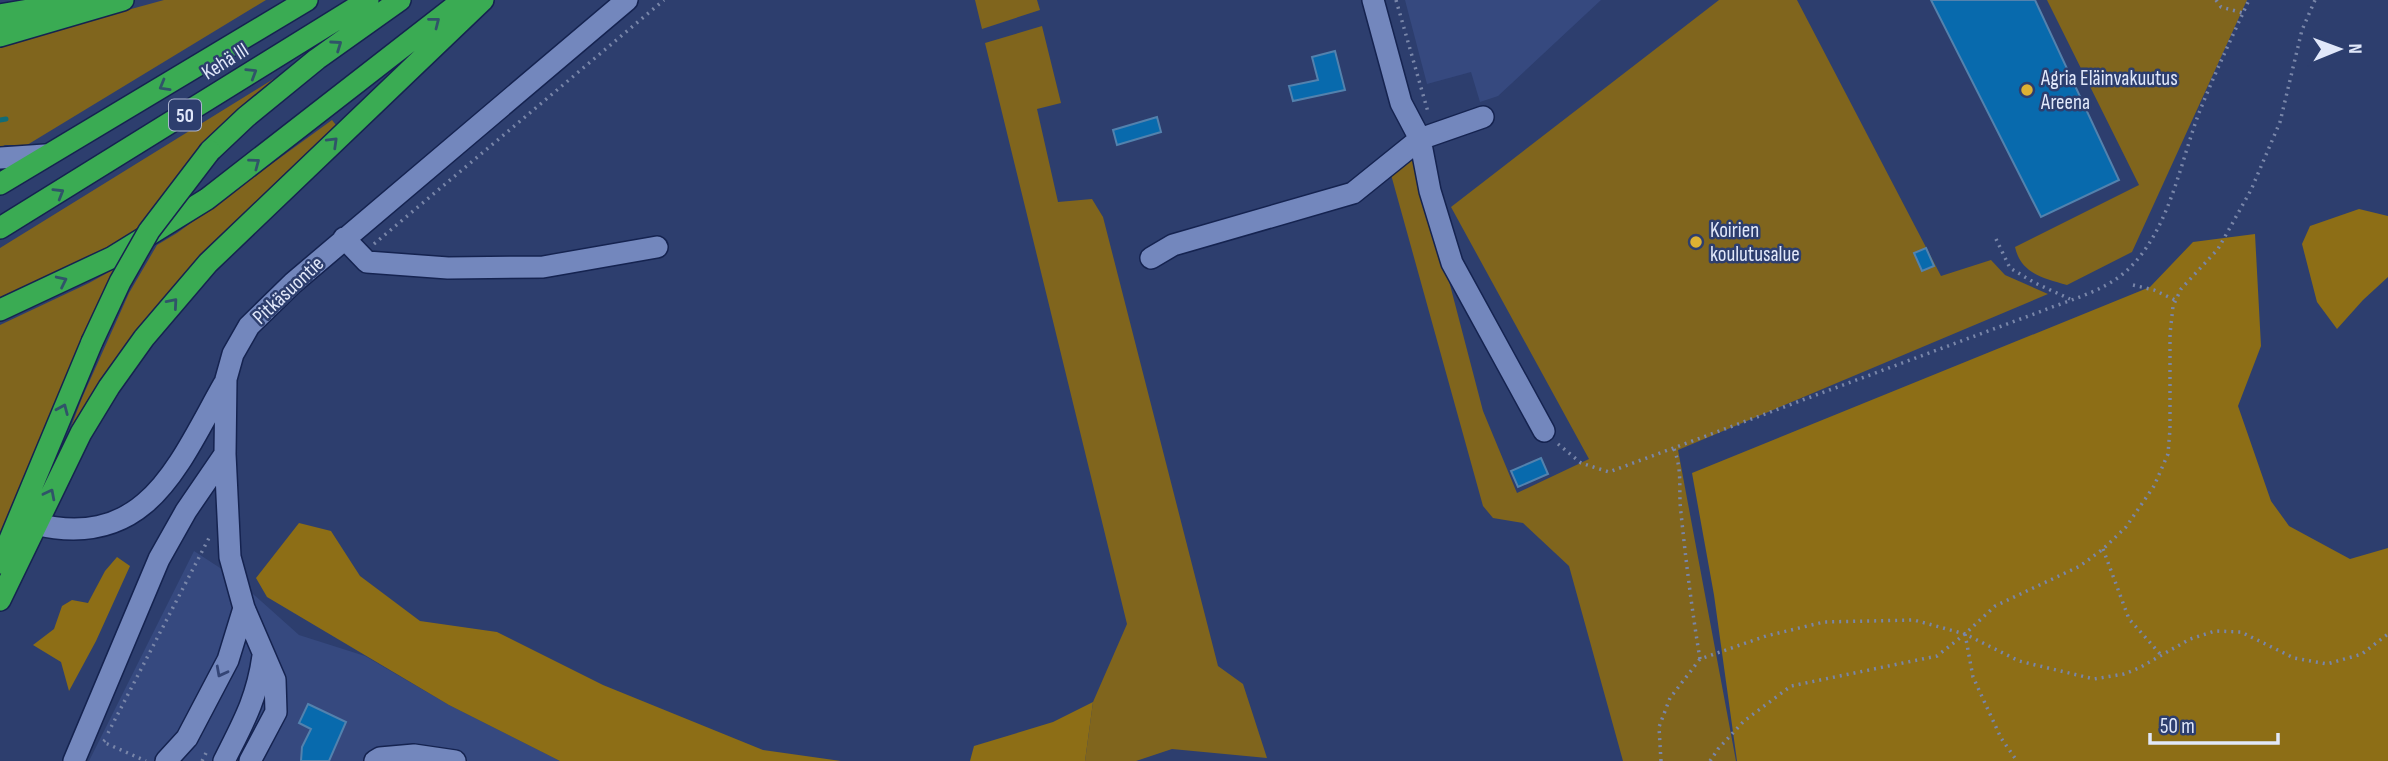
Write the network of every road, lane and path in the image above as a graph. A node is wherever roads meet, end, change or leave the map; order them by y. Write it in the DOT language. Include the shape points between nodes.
graph roads {
  1 [pos="84,0"];
  2 [pos="123,0"];
  3 [pos="307,0"];
  4 [pos="368,0"];
  5 [pos="400,0"];
  6 [pos="463,0"];
  7 [pos="483,0"];
  8 [pos="626,0"];
  9 [pos="664,0"];
  10 [pos="1373,0"];
  11 [pos="1396,0"];
  12 [pos="2216,0"];
  13 [pos="2249,0"];
  14 [pos="2315,0"];
  15 [pos="2243,13"];
  16 [pos="0,15"];
  17 [pos="0,36"];
  18 [pos="1483,117"];
  19 [pos="1427,137"];
  20 [pos="45,155"];
  21 [pos="0,158"];
  22 [pos="0,184"];
  23 [pos="0,229"];
  24 [pos="344,238"];
  25 [pos="1996,239"];
  26 [pos="657,247"];
  27 [pos="360,255"];
  28 [pos="1151,258"];
  29 [pos="2133,285"];
  30 [pos="2071,299"];
  31 [pos="2175,300"];
  32 [pos="0,310"];
  33 [pos="226,379"];
  34 [pos="1544,431"];
  35 [pos="1675,449"];
  36 [pos="225,454"];
  37 [pos="35,524"];
  38 [pos="2103,549"];
  39 [pos="0,563"];
  40 [pos="0,600"];
  41 [pos="244,608"];
  42 [pos="1965,634"];
  43 [pos="2388,634"];
  44 [pos="263,656"];
  45 [pos="2162,656"];
  46 [pos="1700,659"];
  47 [pos="126,750"];
  48 [pos="1661,759"];
  49 [pos="74,761"];
  50 [pos="145,761"];
  51 [pos="166,761"];
  52 [pos="224,761"];
  53 [pos="250,761"];
  54 [pos="375,761"];
  55 [pos="455,761"];
  56 [pos="1669,761"];
  57 [pos="1710,761"];
  58 [pos="2017,761"];
  1 -- 16 [label="highway"];
  2 -- 17 [label="highway"];
  3 -- 20 [label="highway, Kehä III / 50, one-way"];
  23 -- 4 [label="highway, Kehä III / 50, one-way"];
  39 -- 5 [label="highway, one-way, bridge" via="92,342 149,230 210,151 246,117"];
  32 -- 6 [label="highway, one-way" via="113,257 207,200"];
  37 -- 7 [label="highway, one-way" via="109,387 172,303"];
  8 -- 24 [label="street, Pitkäsuontie"];
  9 -- 27 [label="path"];
  10 -- 19 [label="street" via="1401,103"];
  11 -- 19 [label="path"];
  12 -- 15 [label="path" via="2221,8"];
  13 -- 15 [label="path"];
  14 -- 31 [label="path" via="2302,30 2280,122 2251,190 2218,249"];
  15 -- 30 [label="path" via="2199,113 2156,231 2127,271"];
  18 -- 19 [label="street"];
  19 -- 28 [label="street" via="1353,193 1173,245"];
  19 -- 34 [label="street" via="1430,191 1452,263"];
  20 -- 21 [label="street"];
  20 -- 22 [label="highway, Kehä III / 50"];
  24 -- 27 [label="street"];
  24 -- 33 [label="street, Pitkäsuontie" via="249,326 233,354"];
  25 -- 30 [label="path" via="2010,268"];
  26 -- 27 [label="street" via="543,267 449,268 367,262"];
  29 -- 31 [label="path"];
  30 -- 35 [label="path"];
  31 -- 38 [label="path" via="2169,334 2168,454 2142,506"];
  33 -- 36 [label="street, Pitkäsuontie"];
  33 -- 37 [label="street" via="161,490 134,513 81,530"];
  34 -- 35 [label="path" via="1581,463 1609,472"];
  35 -- 46 [label="path" via="1681,466 1679,501"];
  36 -- 41 [label="street, Pitkäsuontie" via="230,557"];
  36 -- 49 [label="street" via="159,559"];
  37 -- 40 [label="highway"];
  38 -- 42 [label="path" via="2064,574 1995,606"];
  38 -- 45 [label="path" via="2129,619"];
  41 -- 44 [label="street, Pitkäsuontie"];
  41 -- 51 [label="street, one-way" via="228,660 187,738"];
  42 -- 45 [label="path" via="2019,661 2094,679 2124,674"];
  42 -- 46 [label="path" via="1914,620 1824,622"];
  42 -- 57 [label="path" via="1937,656 1791,686 1744,721"];
  42 -- 58 [label="path" via="1973,677 2001,738"];
  43 -- 45 [label="path" via="2362,654 2327,664 2294,658 2231,630 2190,639"];
  44 -- 52 [label="street" via="253,705"];
  44 -- 53 [label="street, Pitkäsuontie" via="275,680 275,712"];
  46 -- 48 [label="path" via="1670,698 1659,727"];
  47 -- 50 [label="path"];
  48 -- 56 [label="path"];
  54 -- 55 [label="street" via="415,755"];
}
